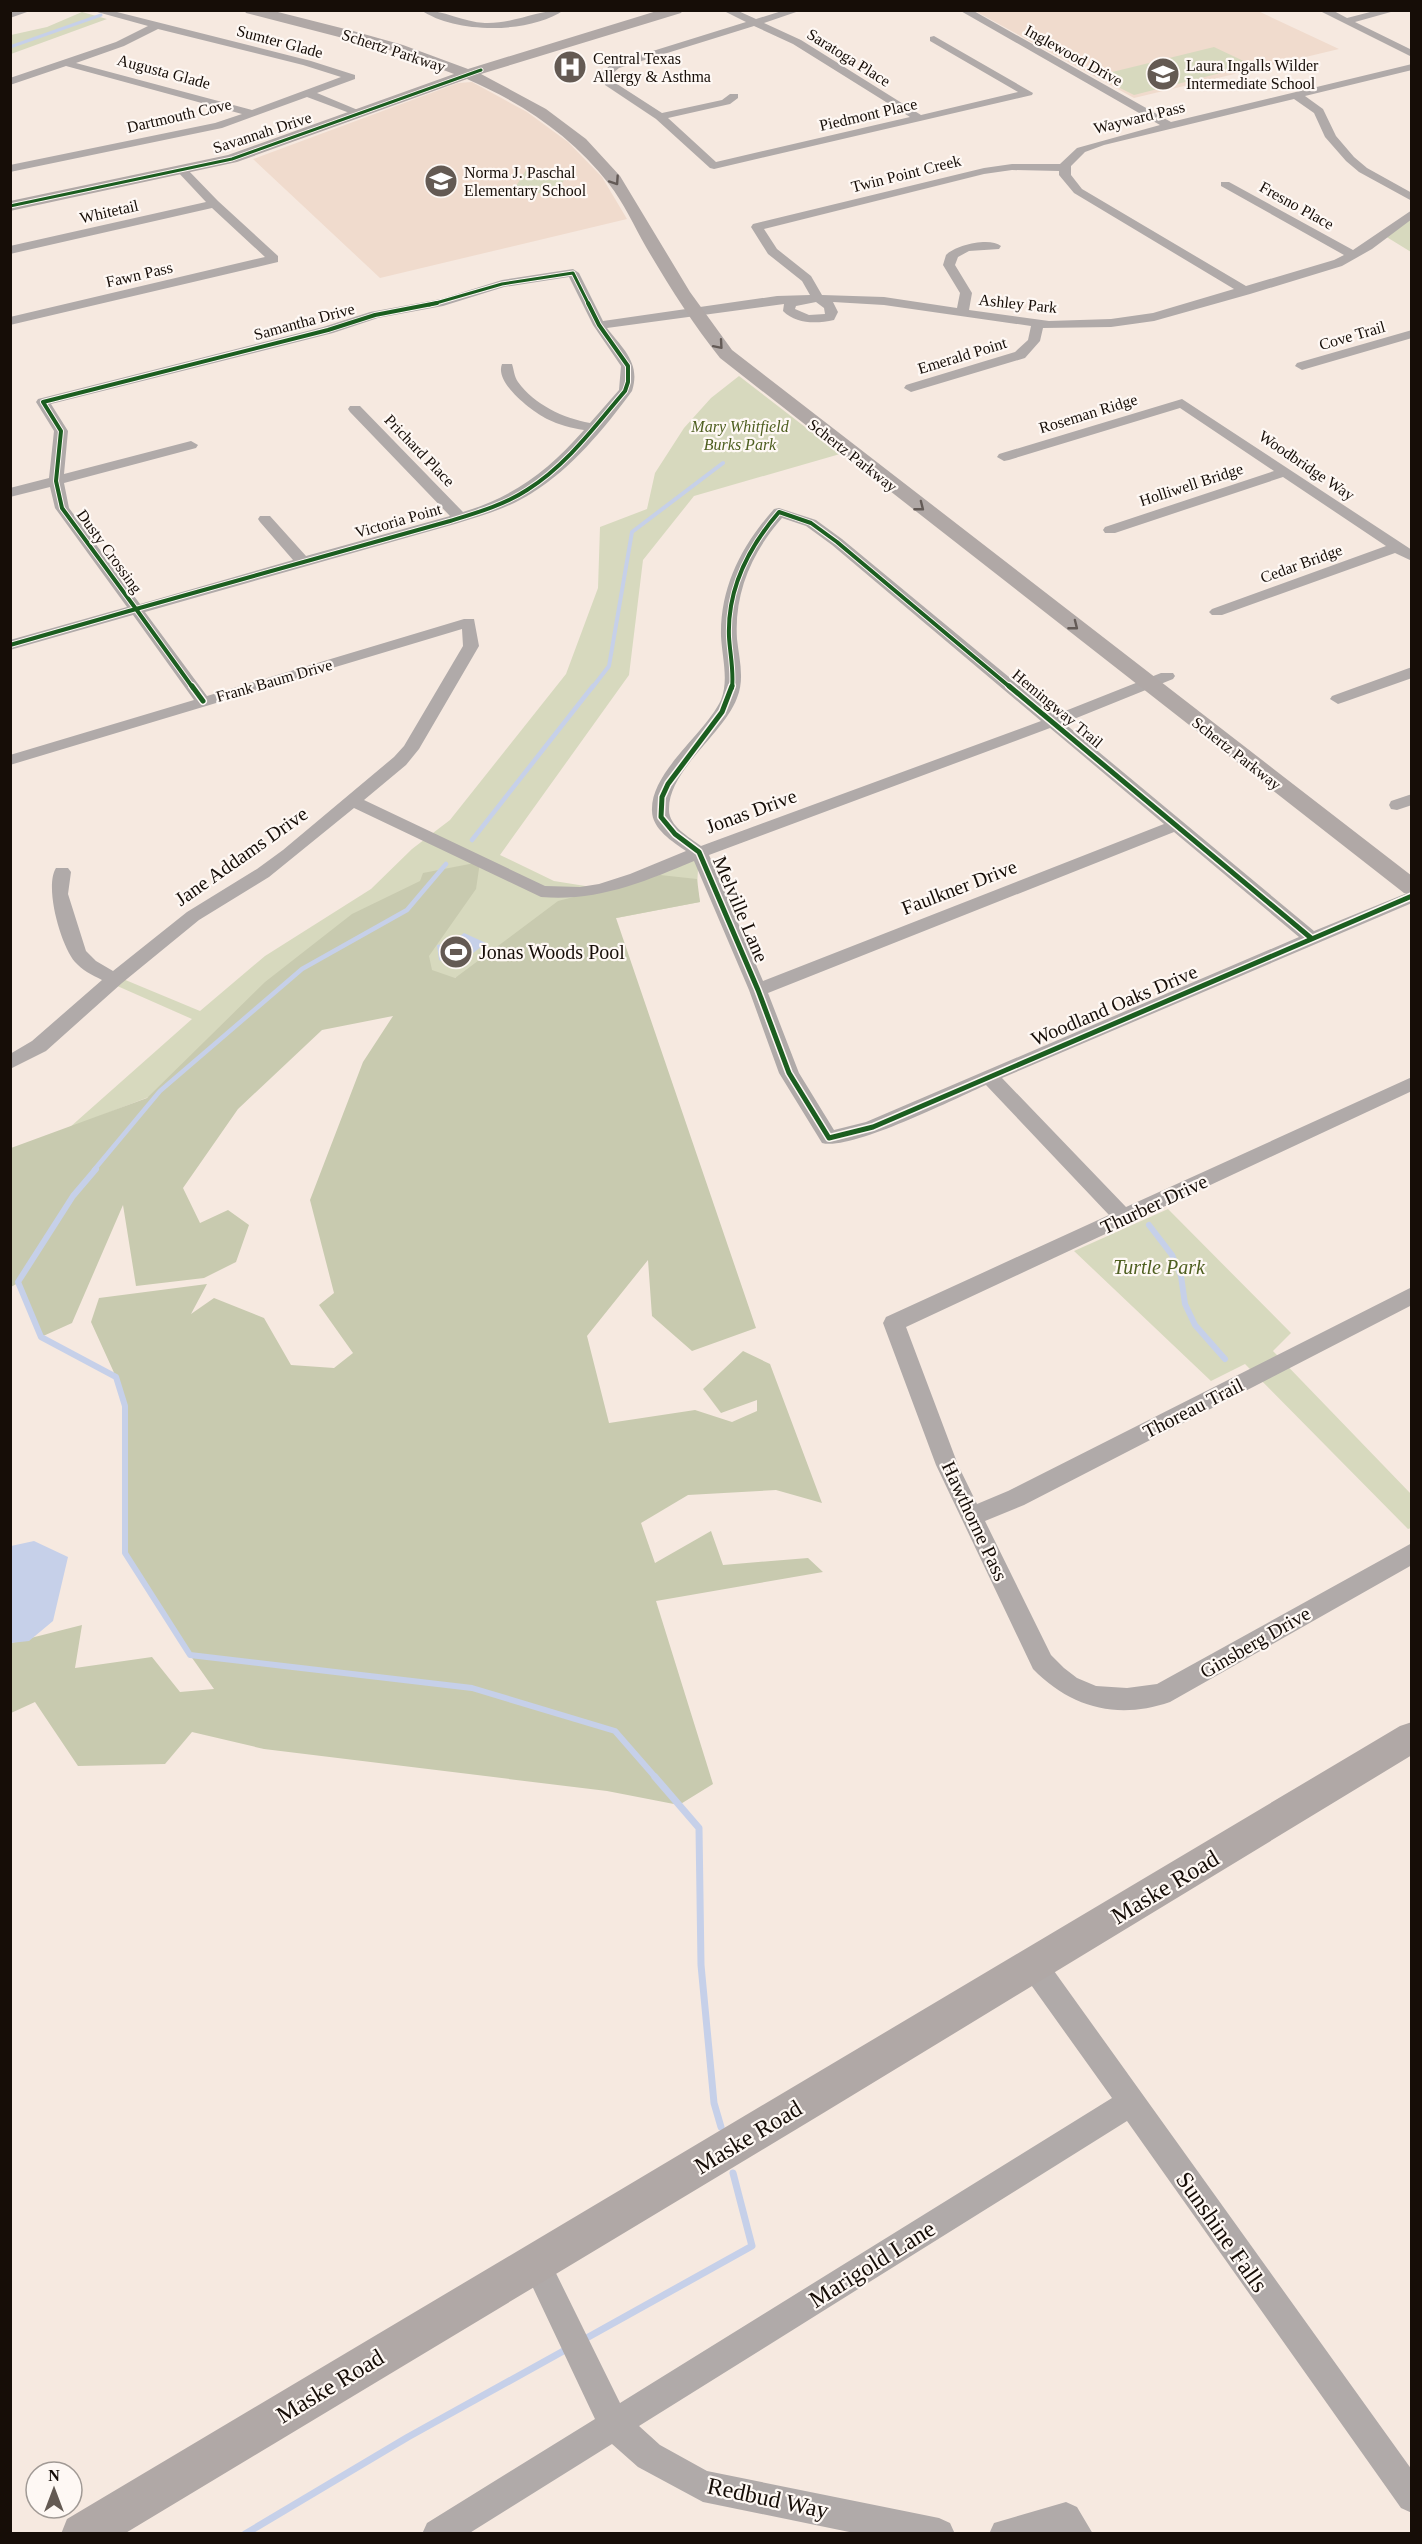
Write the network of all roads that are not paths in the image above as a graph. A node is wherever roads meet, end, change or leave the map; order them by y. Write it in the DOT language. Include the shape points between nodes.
graph roads {
  1 [pos="23,10"];
  2 [pos="95,10"];
  3 [pos="251,10"];
  4 [pos="279,10"];
  5 [pos="426,10"];
  6 [pos="559,10"];
  7 [pos="676,10"];
  8 [pos="727,10"];
  9 [pos="797,10"];
  10 [pos="964,10"];
  11 [pos="1323,10"];
  12 [pos="1393,10"];
  13 [pos="10,15"];
  14 [pos="1346,21"];
  15 [pos="756,22"];
  16 [pos="156,26"];
  17 [pos="934,39"];
  18 [pos="1412,54"];
  19 [pos="66,63"];
  20 [pos="1412,67"];
  21 [pos="474,72"];
  22 [pos="351,77"];
  23 [pos="10,82"];
  24 [pos="306,93"];
  25 [pos="1296,95"];
  26 [pos="734,96"];
  27 [pos="294,98"];
  28 [pos="328,101"];
  29 [pos="316,106"];
  30 [pos="252,113"];
  31 [pos="359,113"];
  32 [pos="660,117"];
  33 [pos="344,118"];
  34 [pos="920,119"];
  35 [pos="1170,126"];
  36 [pos="1065,168"];
  37 [pos="10,169"];
  38 [pos="182,170"];
  39 [pos="1225,184"];
  40 [pos="1412,198"];
  41 [pos="214,204"];
  42 [pos="10,207"];
  43 [pos="1412,213"];
  44 [pos="995,246"];
  45 [pos="10,250"];
  46 [pos="1353,255"];
  47 [pos="573,273"];
  48 [pos="1246,291"];
  49 [pos="818,298"];
  50 [pos="704,311"];
  51 [pos="961,313"];
  52 [pos="10,321"];
  53 [pos="1038,324"];
  54 [pos="599,325"];
  55 [pos="1412,334"];
  56 [pos="1302,366"];
  57 [pos="507,367"];
  58 [pos="911,388"];
  59 [pos="43,402"];
  60 [pos="1182,403"];
  61 [pos="355,409"];
  62 [pos="592,428"];
  63 [pos="191,445"];
  64 [pos="1004,457"];
  65 [pos="1284,472"];
  66 [pos="56,481"];
  67 [pos="10,493"];
  68 [pos="779,512"];
  69 [pos="459,517"];
  70 [pos="265,519"];
  71 [pos="1110,530"];
  72 [pos="1397,547"];
  73 [pos="1412,557"];
  74 [pos="303,562"];
  75 [pos="135,609"];
  76 [pos="1217,612"];
  77 [pos="469,622"];
  78 [pos="10,645"];
  79 [pos="1412,672"];
  80 [pos="1167,676"];
  81 [pos="1148,684"];
  82 [pos="1338,699"];
  83 [pos="203,701"];
  84 [pos="1056,723"];
  85 [pos="10,760"];
  86 [pos="353,801"];
  87 [pos="1346,813"];
  88 [pos="1175,826"];
  89 [pos="699,852"];
  90 [pos="62,872"];
  91 [pos="1412,888"];
  92 [pos="1412,896"];
  93 [pos="1311,938"];
  94 [pos="114,979"];
  95 [pos="758,990"];
  96 [pos="10,1063"];
  97 [pos="990,1077"];
  98 [pos="1412,1083"];
  99 [pos="829,1138"];
  100 [pos="1124,1218"];
  101 [pos="1412,1295"];
  102 [pos="894,1323"];
  103 [pos="972,1516"];
  104 [pos="1412,1553"];
  105 [pos="1089,1696"];
  106 [pos="1412,1737"];
  107 [pos="1034,1966"];
  108 [pos="1130,2103"];
  109 [pos="536,2263"];
  110 [pos="614,2425"];
  111 [pos="1412,2497"];
  112 [pos="82,2534"];
  113 [pos="438,2534"];
  114 [pos="939,2534"];
  115 [pos="1005,2534"];
  116 [pos="1077,2534"];
  1 -- 13 [label="street"];
  2 -- 16 [label="street, Sumter Glade"];
  3 -- 21 [label="main road, Schertz Parkway" via="386,44"];
  4 -- 21 [label="main road, Schertz Parkway" via="395,39"];
  5 -- 6 [label="street" via="485,26 512,24"];
  7 -- 21 [label="main road, Savannah Drive"];
  8 -- 15 [label="street, Saratoga Place"];
  9 -- 15 [label="street"];
  10 -- 35 [label="street, Inglewood Drive"];
  11 -- 14 [label="street"];
  12 -- 14 [label="street"];
  14 -- 18 [label="street"];
  15 -- 32 [label="street" via="615,66 607,73 609,83"];
  15 -- 34 [label="street, Saratoga Place" via="797,42"];
  16 -- 19 [label="street"];
  16 -- 22 [label="street, Sumter Glade"];
  17 -- 34 [label="street, Piedmont Place" via="1028,93"];
  19 -- 23 [label="street"];
  19 -- 30 [label="street, Augusta Glade"];
  20 -- 25 [label="street, Wayward Pass"];
  21 -- 31 [label="main road, Savannah Drive"];
  21 -- 50 [label="main road, Schertz Parkway" via="540,112 599,159"];
  22 -- 24 [label="street, Dartmouth Cove"];
  24 -- 27 [label="street, Dartmouth Cove"];
  24 -- 28 [label="street"];
  25 -- 35 [label="street, Wayward Pass"];
  25 -- 40 [label="street" via="1319,111 1331,137 1350,159"];
  26 -- 32 [label="street" via="726,102"];
  27 -- 29 [label="street"];
  27 -- 30 [label="street, Dartmouth Cove"];
  28 -- 29 [label="street"];
  28 -- 31 [label="street"];
  29 -- 33 [label="street"];
  30 -- 37 [label="street, Dartmouth Cove" via="218,126"];
  31 -- 33 [label="main road, Savannah Drive"];
  32 -- 34 [label="street, Piedmont Place" via="714,166"];
  33 -- 38 [label="main road, Savannah Drive" via="232,159"];
  35 -- 36 [label="street, Wayward Pass" via="1089,146 1070,158"];
  36 -- 48 [label="street" via="1068,180 1078,191"];
  36 -- 49 [label="street, Twin Point Creek" via="1001,168 757,227 772,250 807,279"];
  38 -- 41 [label="street"];
  38 -- 42 [label="main road, Savannah Drive"];
  39 -- 46 [label="street, Fresno Place"];
  41 -- 45 [label="street, Whitetail"];
  41 -- 52 [label="street, Fawn Pass" via="274,259"];
  43 -- 46 [label="street, Ashley Park" via="1385,237"];
  44 -- 51 [label="street" via="967,248 952,255 949,265 967,294"];
  46 -- 48 [label="street, Ashley Park" via="1322,269"];
  47 -- 54 [label="street, Victoria Point"];
  47 -- 59 [label="street, Samantha Drive" via="502,284"];
  48 -- 53 [label="street, Ashley Park" via="1132,321"];
  49 -- 50 [label="street, Ashley Park"];
  49 -- 51 [label="street, Ashley Park"];
  50 -- 54 [label="street, Ashley Park"];
  50 -- 80 [label="main road, Schertz Parkway" via="775,376"];
  50 -- 81 [label="main road, Schertz Parkway, one-way" via="726,354 758,381"];
  51 -- 53 [label="street, Ashley Park"];
  53 -- 58 [label="street, Emerald Point" via="1034,341 1020,355"];
  54 -- 62 [label="street, Victoria Point" via="625,360 629,372 625,391"];
  55 -- 56 [label="street, Cove Trail"];
  57 -- 62 [label="street" via="511,383 542,413"];
  59 -- 66 [label="street, Dusty Crossing" via="61,431"];
  60 -- 64 [label="street, Roseman Ridge"];
  60 -- 65 [label="street, Woodbridge Way"];
  61 -- 69 [label="street, Prichard Place"];
  62 -- 69 [label="street, Victoria Point" via="555,471 526,491"];
  63 -- 66 [label="street"];
  65 -- 71 [label="street, Holliwell Bridge"];
  65 -- 72 [label="street, Woodbridge Way"];
  66 -- 67 [label="street"];
  66 -- 75 [label="street, Dusty Crossing" via="62,508"];
  68 -- 84 [label="street, Hemingway Trail" via="811,524 837,542"];
  68 -- 89 [label="street, Melville Lane" via="765,527 739,570 733,591 730,697 660,800 660,814 666,824"];
  69 -- 74 [label="street, Victoria Point"];
  70 -- 74 [label="street"];
  72 -- 73 [label="street, Woodbridge Way"];
  72 -- 76 [label="street, Cedar Bridge"];
  74 -- 75 [label="street, Victoria Point"];
  75 -- 78 [label="street, Victoria Point"];
  75 -- 83 [label="street, Dusty Crossing"];
  77 -- 83 [label="street, Frank Baum Drive"];
  77 -- 86 [label="street, Jane Addams Drive" via="471,646 411,749"];
  79 -- 82 [label="street"];
  80 -- 81 [label="street, Jonas Drive"];
  80 -- 87 [label="main road, Schertz Parkway"];
  81 -- 84 [label="street, Jonas Drive"];
  81 -- 91 [label="main road, Schertz Parkway"];
  83 -- 85 [label="street, Frank Baum Drive"];
  84 -- 88 [label="street, Hemingway Trail"];
  84 -- 89 [label="street, Jonas Drive"];
  86 -- 89 [label="street, Jonas Drive" via="541,891 589,891 619,885"];
  86 -- 94 [label="street, Jane Addams Drive" via="263,873 193,916"];
  88 -- 93 [label="street, Hemingway Trail"];
  88 -- 95 [label="street, Faulkner Drive"];
  89 -- 95 [label="street, Melville Lane"];
  90 -- 94 [label="street" via="59,894 77,952"];
  92 -- 93 [label="street, Woodland Oaks Drive"];
  93 -- 97 [label="street, Woodland Oaks Drive"];
  94 -- 96 [label="street, Jane Addams Drive" via="39,1046"];
  95 -- 99 [label="street, Melville Lane" via="789,1073"];
  97 -- 99 [label="street, Woodland Oaks Drive" via="875,1127"];
  97 -- 100 [label="street"];
  98 -- 100 [label="street, Thurber Drive"];
  100 -- 102 [label="street, Thurber Drive"];
  101 -- 103 [label="street, Thoreau Trail" via="1016,1498"];
  102 -- 103 [label="street, Hawthorne Pass" via="947,1465"];
  103 -- 105 [label="street, Hawthorne Pass" via="1042,1662 1056,1678"];
  104 -- 105 [label="street, Ginsberg Drive" via="1161,1694 1114,1700"];
  106 -- 107 [label="main road, Maske Road"];
  107 -- 108 [label="street, Sunshine Falls"];
  107 -- 109 [label="main road, Maske Road"];
  108 -- 110 [label="street, Marigold Lane"];
  108 -- 111 [label="street, Sunshine Falls"];
  109 -- 110 [label="street"];
  109 -- 112 [label="main road, Maske Road"];
  110 -- 113 [label="street, Marigold Lane"];
  110 -- 114 [label="street, Redbud Way" via="649,2456 703,2486"];
  115 -- 116 [label="street" via="1066,2518"];
}
